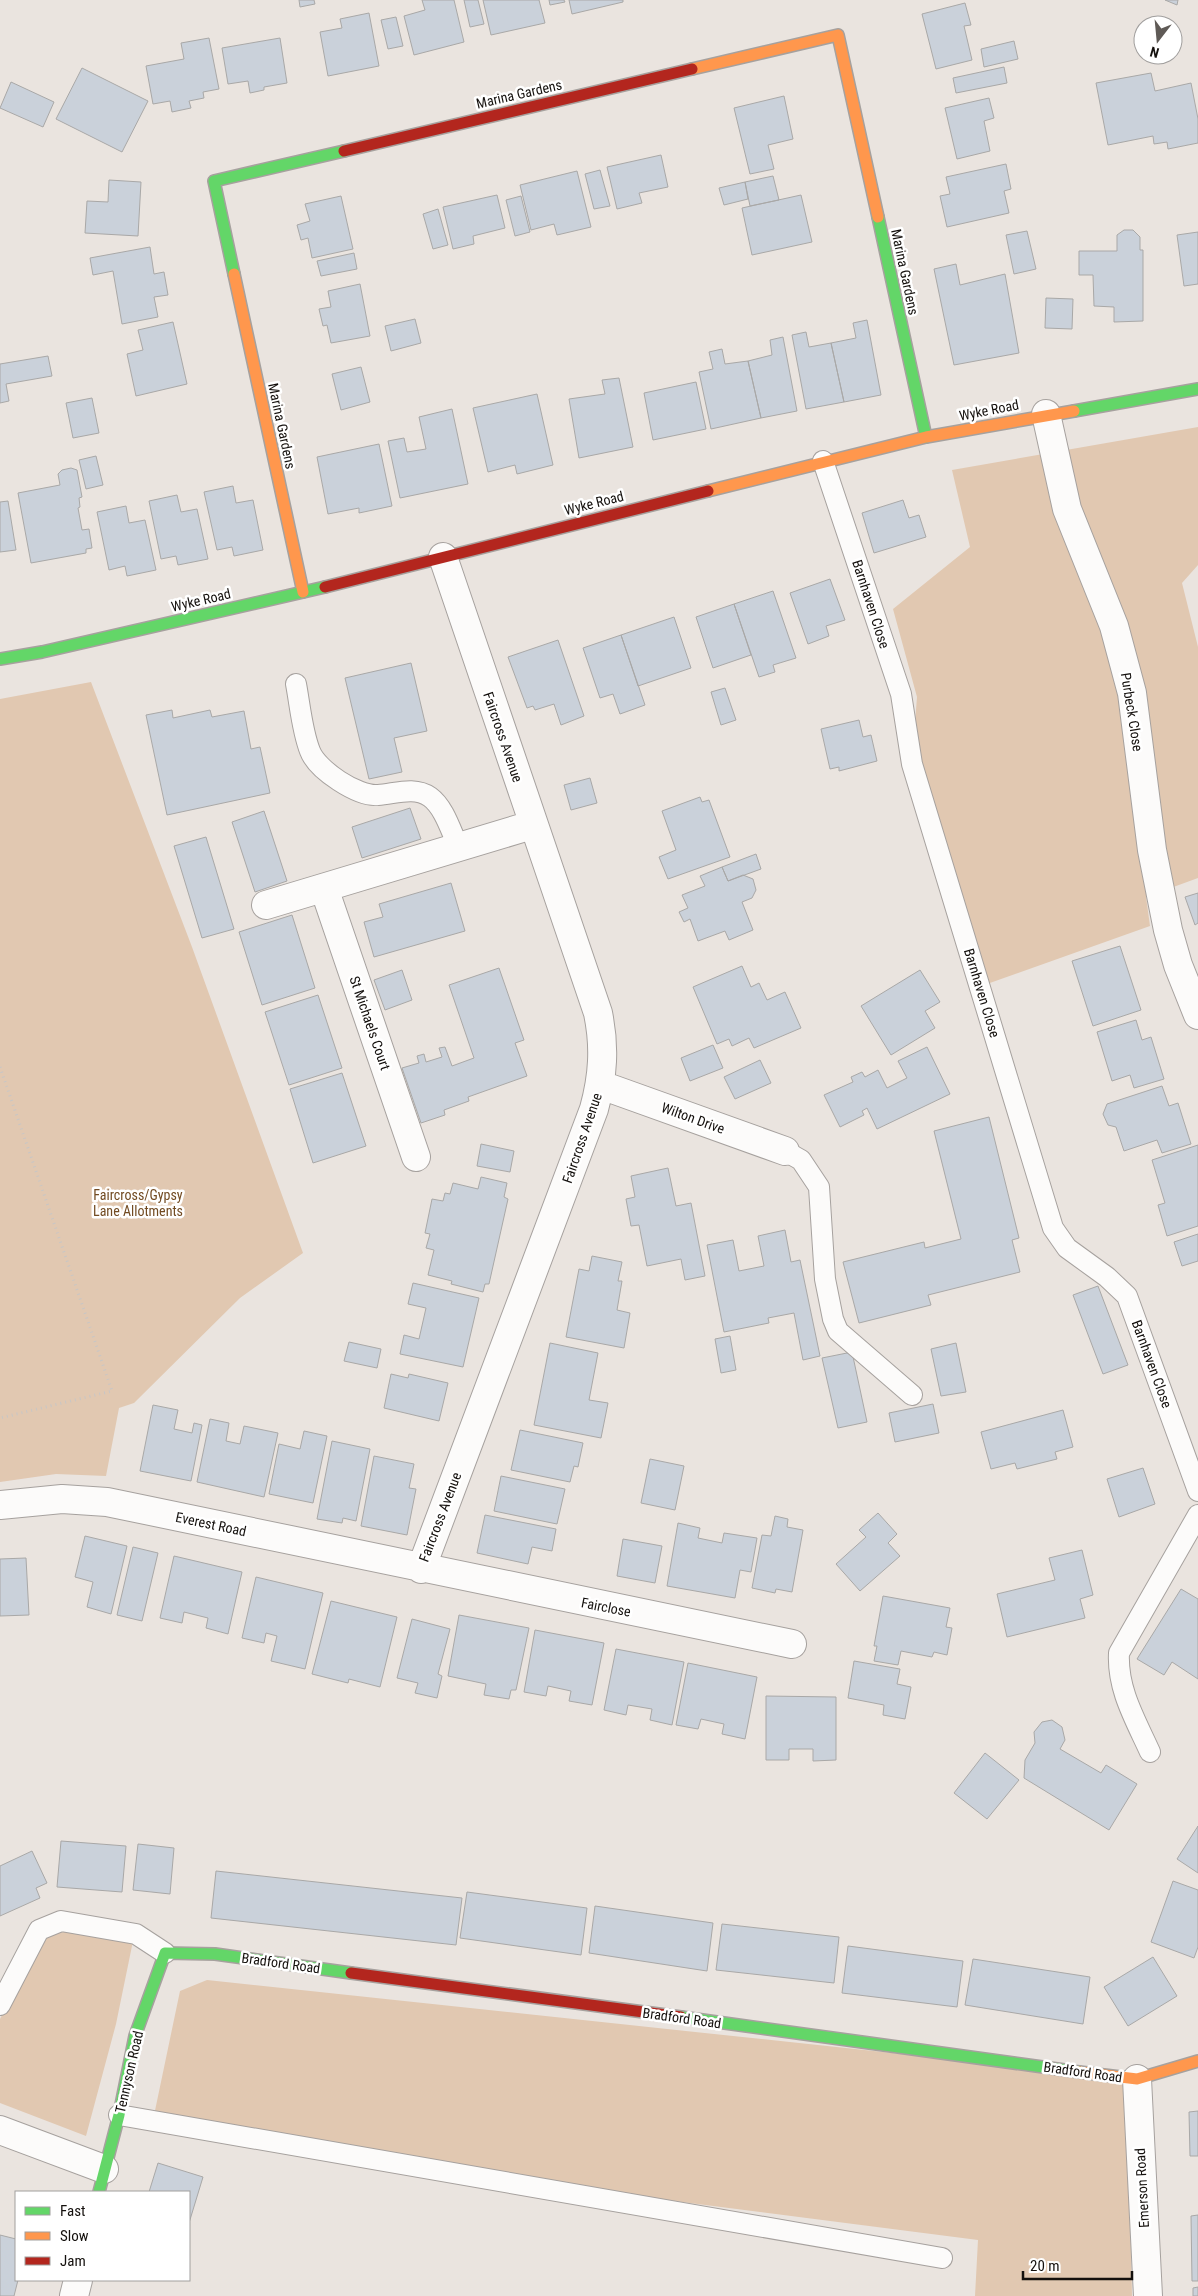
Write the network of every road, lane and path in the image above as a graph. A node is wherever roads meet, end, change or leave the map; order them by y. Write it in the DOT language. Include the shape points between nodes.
graph roads {
  1 [pos="1198,389"];
  2 [pos="1046,414"];
  3 [pos="926,437"];
  4 [pos="823,461"];
  5 [pos="442,556"];
  6 [pos="303,592"];
  7 [pos="0,659"];
  8 [pos="296,684"];
  9 [pos="532,825"];
  10 [pos="458,846"];
  11 [pos="324,888"];
  12 [pos="266,905"];
  13 [pos="1198,1015"];
  14 [pos="0,1067"];
  15 [pos="601,1085"];
  16 [pos="786,1151"];
  17 [pos="416,1157"];
  18 [pos="912,1395"];
  19 [pos="0,1418"];
  20 [pos="1198,1491"];
  21 [pos="0,1505"];
  22 [pos="1198,1515"];
  23 [pos="421,1569"];
  24 [pos="792,1644"];
  25 [pos="1150,1752"];
  26 [pos="165,1953"];
  27 [pos="0,2005"];
  28 [pos="1197,2059"];
  29 [pos="1137,2079"];
  30 [pos="119,2115"];
  31 [pos="0,2130"];
  32 [pos="102,2180"];
  33 [pos="942,2258"];
  34 [pos="78,2281"];
  35 [pos="74,2296"];
  36 [pos="1148,2296"];
  1 -- 2 [label="street, Wyke Road"];
  2 -- 3 [label="street, Wyke Road"];
  2 -- 13 [label="street, Purbeck Close" via="1068,509 1114,626 1132,693 1147,820 1166,921 1178,965"];
  3 -- 4 [label="street, Wyke Road"];
  3 -- 6 [label="street, Marina Gardens" via="838,35 214,181"];
  4 -- 5 [label="street, Wyke Road"];
  4 -- 20 [label="lane, Barnhaven Close" via="901,694 912,764 1053,1228 1067,1248 1127,1296"];
  5 -- 6 [label="street, Wyke Road"];
  5 -- 9 [label="street, Faircross Avenue"];
  6 -- 7 [label="street, Wyke Road"];
  8 -- 10 [label="lane" via="310,752 321,766 365,795 416,792 429,796 438,805"];
  9 -- 10 [label="street"];
  9 -- 15 [label="street, Faircross Avenue" via="598,1014 604,1060"];
  10 -- 11 [label="street"];
  11 -- 12 [label="street"];
  11 -- 17 [label="street, St Michaels Court"];
  14 -- 19 [label="path" via="112,1391"];
  15 -- 16 [label="street, Wilton Drive"];
  15 -- 23 [label="street, Faircross Avenue"];
  16 -- 18 [label="lane" via="800,1160 819,1187 825,1279 838,1331"];
  21 -- 23 [label="street, Everest Road" via="62,1499 108,1502"];
  22 -- 25 [label="lane" via="1119,1653 1118,1672 1122,1689"];
  23 -- 24 [label="street, Fairclose"];
  26 -- 27 [label="lane" via="136,1934 61,1921 39,1930"];
  26 -- 29 [label="street, Bradford Road" via="215,1954"];
  26 -- 30 [label="street, Tennyson Road" via="135,2036"];
  28 -- 29 [label="street, Bradford Road"];
  29 -- 36 [label="street, Emerson Road"];
  30 -- 32 [label="street, Tennyson Road"];
  30 -- 33 [label="lane"];
  31 -- 32 [label="street"];
  34 -- 35 [label="street"];
}
